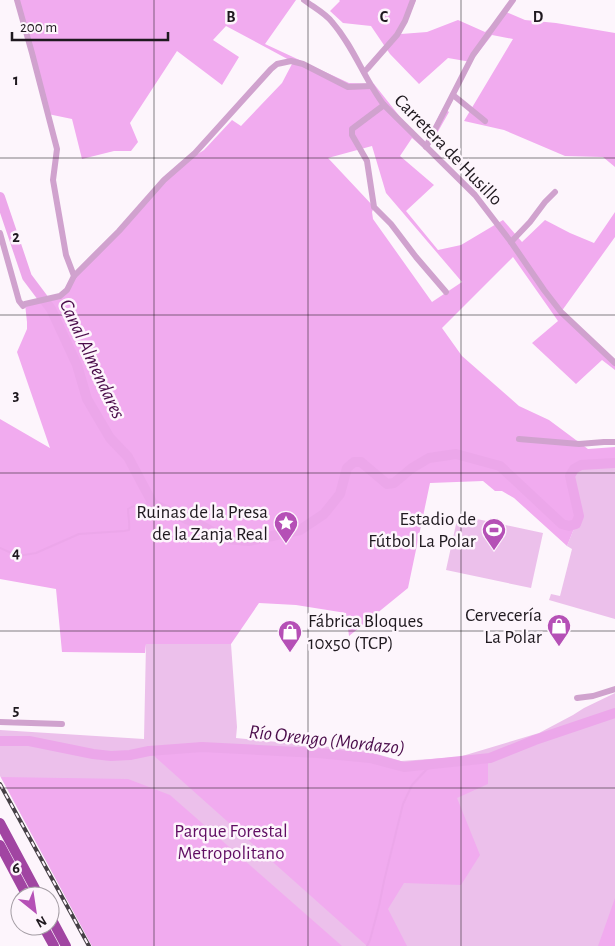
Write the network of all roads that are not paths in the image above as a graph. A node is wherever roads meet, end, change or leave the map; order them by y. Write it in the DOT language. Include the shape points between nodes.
graph roads {
  1 [pos="17,0"];
  2 [pos="304,0"];
  3 [pos="413,0"];
  4 [pos="513,0"];
  5 [pos="364,72"];
  6 [pos="371,86"];
  7 [pos="453,95"];
  8 [pos="384,105"];
  9 [pos="485,121"];
  10 [pos="426,147"];
  11 [pos="555,192"];
  12 [pos="0,233"];
  13 [pos="510,242"];
  14 [pos="74,276"];
  15 [pos="446,292"];
  16 [pos="615,363"];
  17 [pos="519,439"];
  18 [pos="615,442"];
  19 [pos="615,689"];
  20 [pos="577,698"];
  21 [pos="0,722"];
  22 [pos="62,724"];
  23 [pos="0,823"];
  24 [pos="0,845"];
  25 [pos="22,886"];
  26 [pos="34,886"];
  27 [pos="60,935"];
  28 [pos="66,946"];
  1 -- 14 [label="street" via="57,149 53,180 66,255"];
  2 -- 5 [label="street, Carretera de Husillo" via="331,20"];
  3 -- 5 [label="street" via="397,35"];
  4 -- 7 [label="street" via="473,55"];
  5 -- 6 [label="street, Carretera de Husillo"];
  6 -- 8 [label="street, Carretera de Husillo"];
  6 -- 14 [label="street" via="348,87 303,64 291,61 277,64"];
  7 -- 9 [label="street"];
  7 -- 10 [label="street"];
  8 -- 10 [label="street, Carretera de Husillo"];
  8 -- 15 [label="street" via="352,129 352,135 367,161 374,207"];
  10 -- 13 [label="street, Carretera de Husillo" via="475,195"];
  11 -- 13 [label="street"];
  12 -- 14 [label="street" via="23,306 60,296"];
  13 -- 16 [label="street, Carretera de Husillo" via="561,312"];
  17 -- 18 [label="street" via="579,444"];
  19 -- 20 [label="street"];
  21 -- 22 [label="street"];
  23 -- 26 [label="highway"];
  24 -- 25 [label="highway"];
  27 -- 28 [label="highway"];
}
